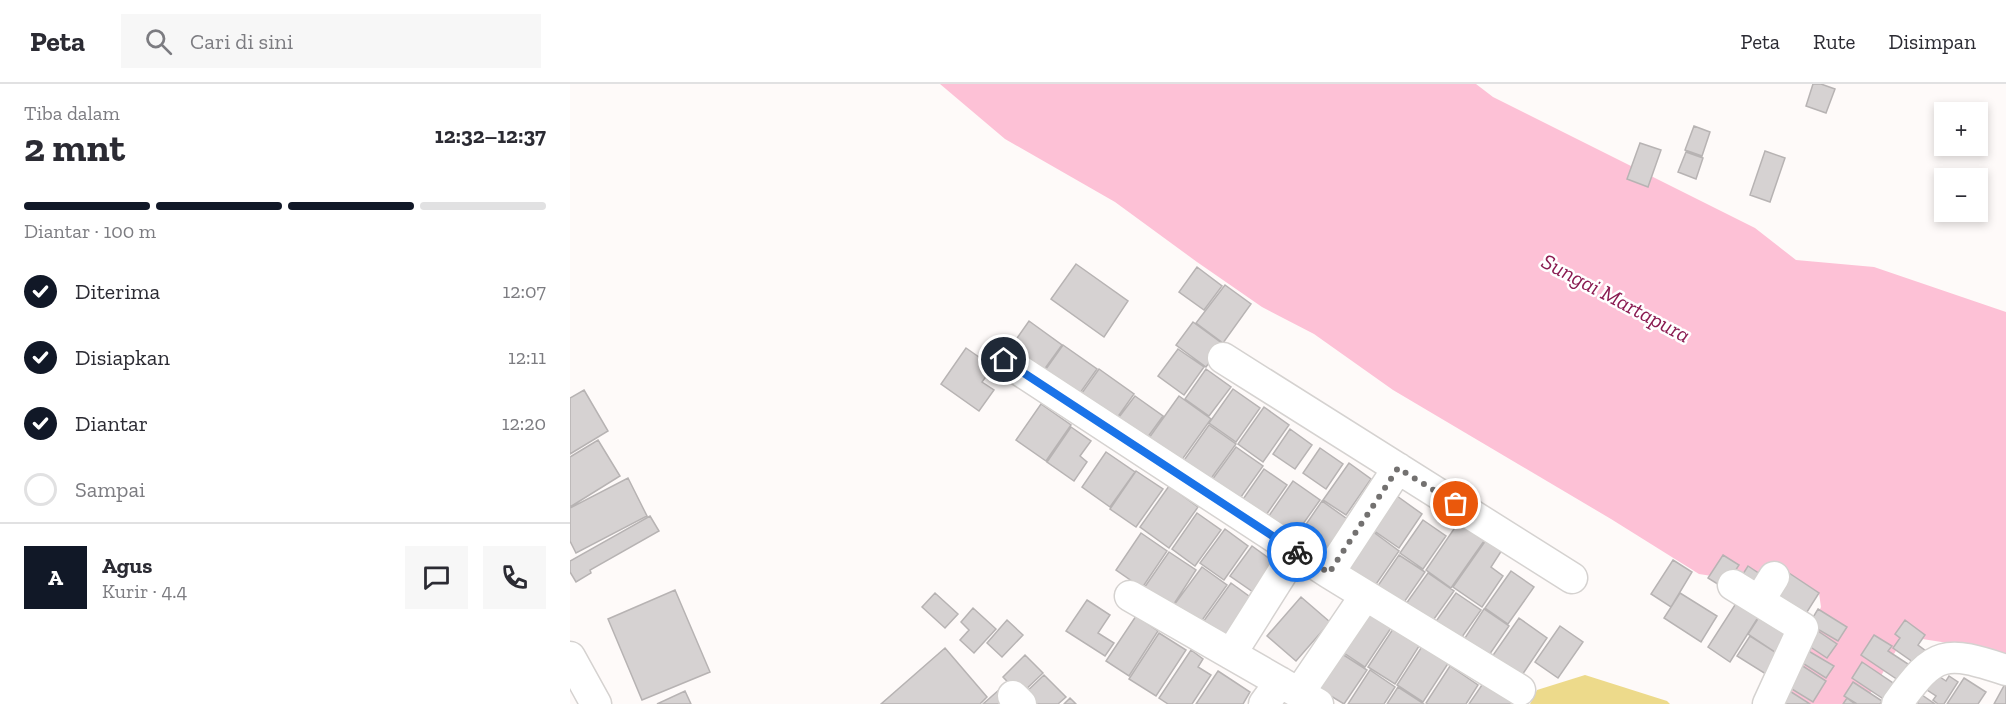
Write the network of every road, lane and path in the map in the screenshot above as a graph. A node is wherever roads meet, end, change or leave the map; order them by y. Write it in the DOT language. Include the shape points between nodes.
graph roads {
  1 [pos="1223,358"];
  2 [pos="1004,360"];
  3 [pos="1398,468"];
  4 [pos="1296,551"];
  5 [pos="1329,573"];
  6 [pos="1572,578"];
  7 [pos="1733,585"];
  8 [pos="1130,596"];
  9 [pos="1365,596"];
  10 [pos="1231,654"];
  11 [pos="570,657"];
  12 [pos="2006,669"];
  13 [pos="1520,690"];
  14 [pos="1290,696"];
  15 [pos="596,704"];
  16 [pos="1768,704"];
  17 [pos="1897,704"];
  1 -- 3 [label="street"];
  2 -- 4 [label="street"];
  3 -- 5 [label="street"];
  3 -- 6 [label="street"];
  4 -- 5 [label="street"];
  4 -- 10 [label="street"];
  5 -- 9 [label="street"];
  7 -- 16 [label="street" via="1767,589 1803,628"];
  8 -- 10 [label="street"];
  9 -- 13 [label="street"];
  9 -- 14 [label="street"];
  10 -- 14 [label="street"];
  11 -- 15 [label="street"];
  12 -- 17 [label="street" via="1974,659 1952,657 1934,662 1915,679"];
}
